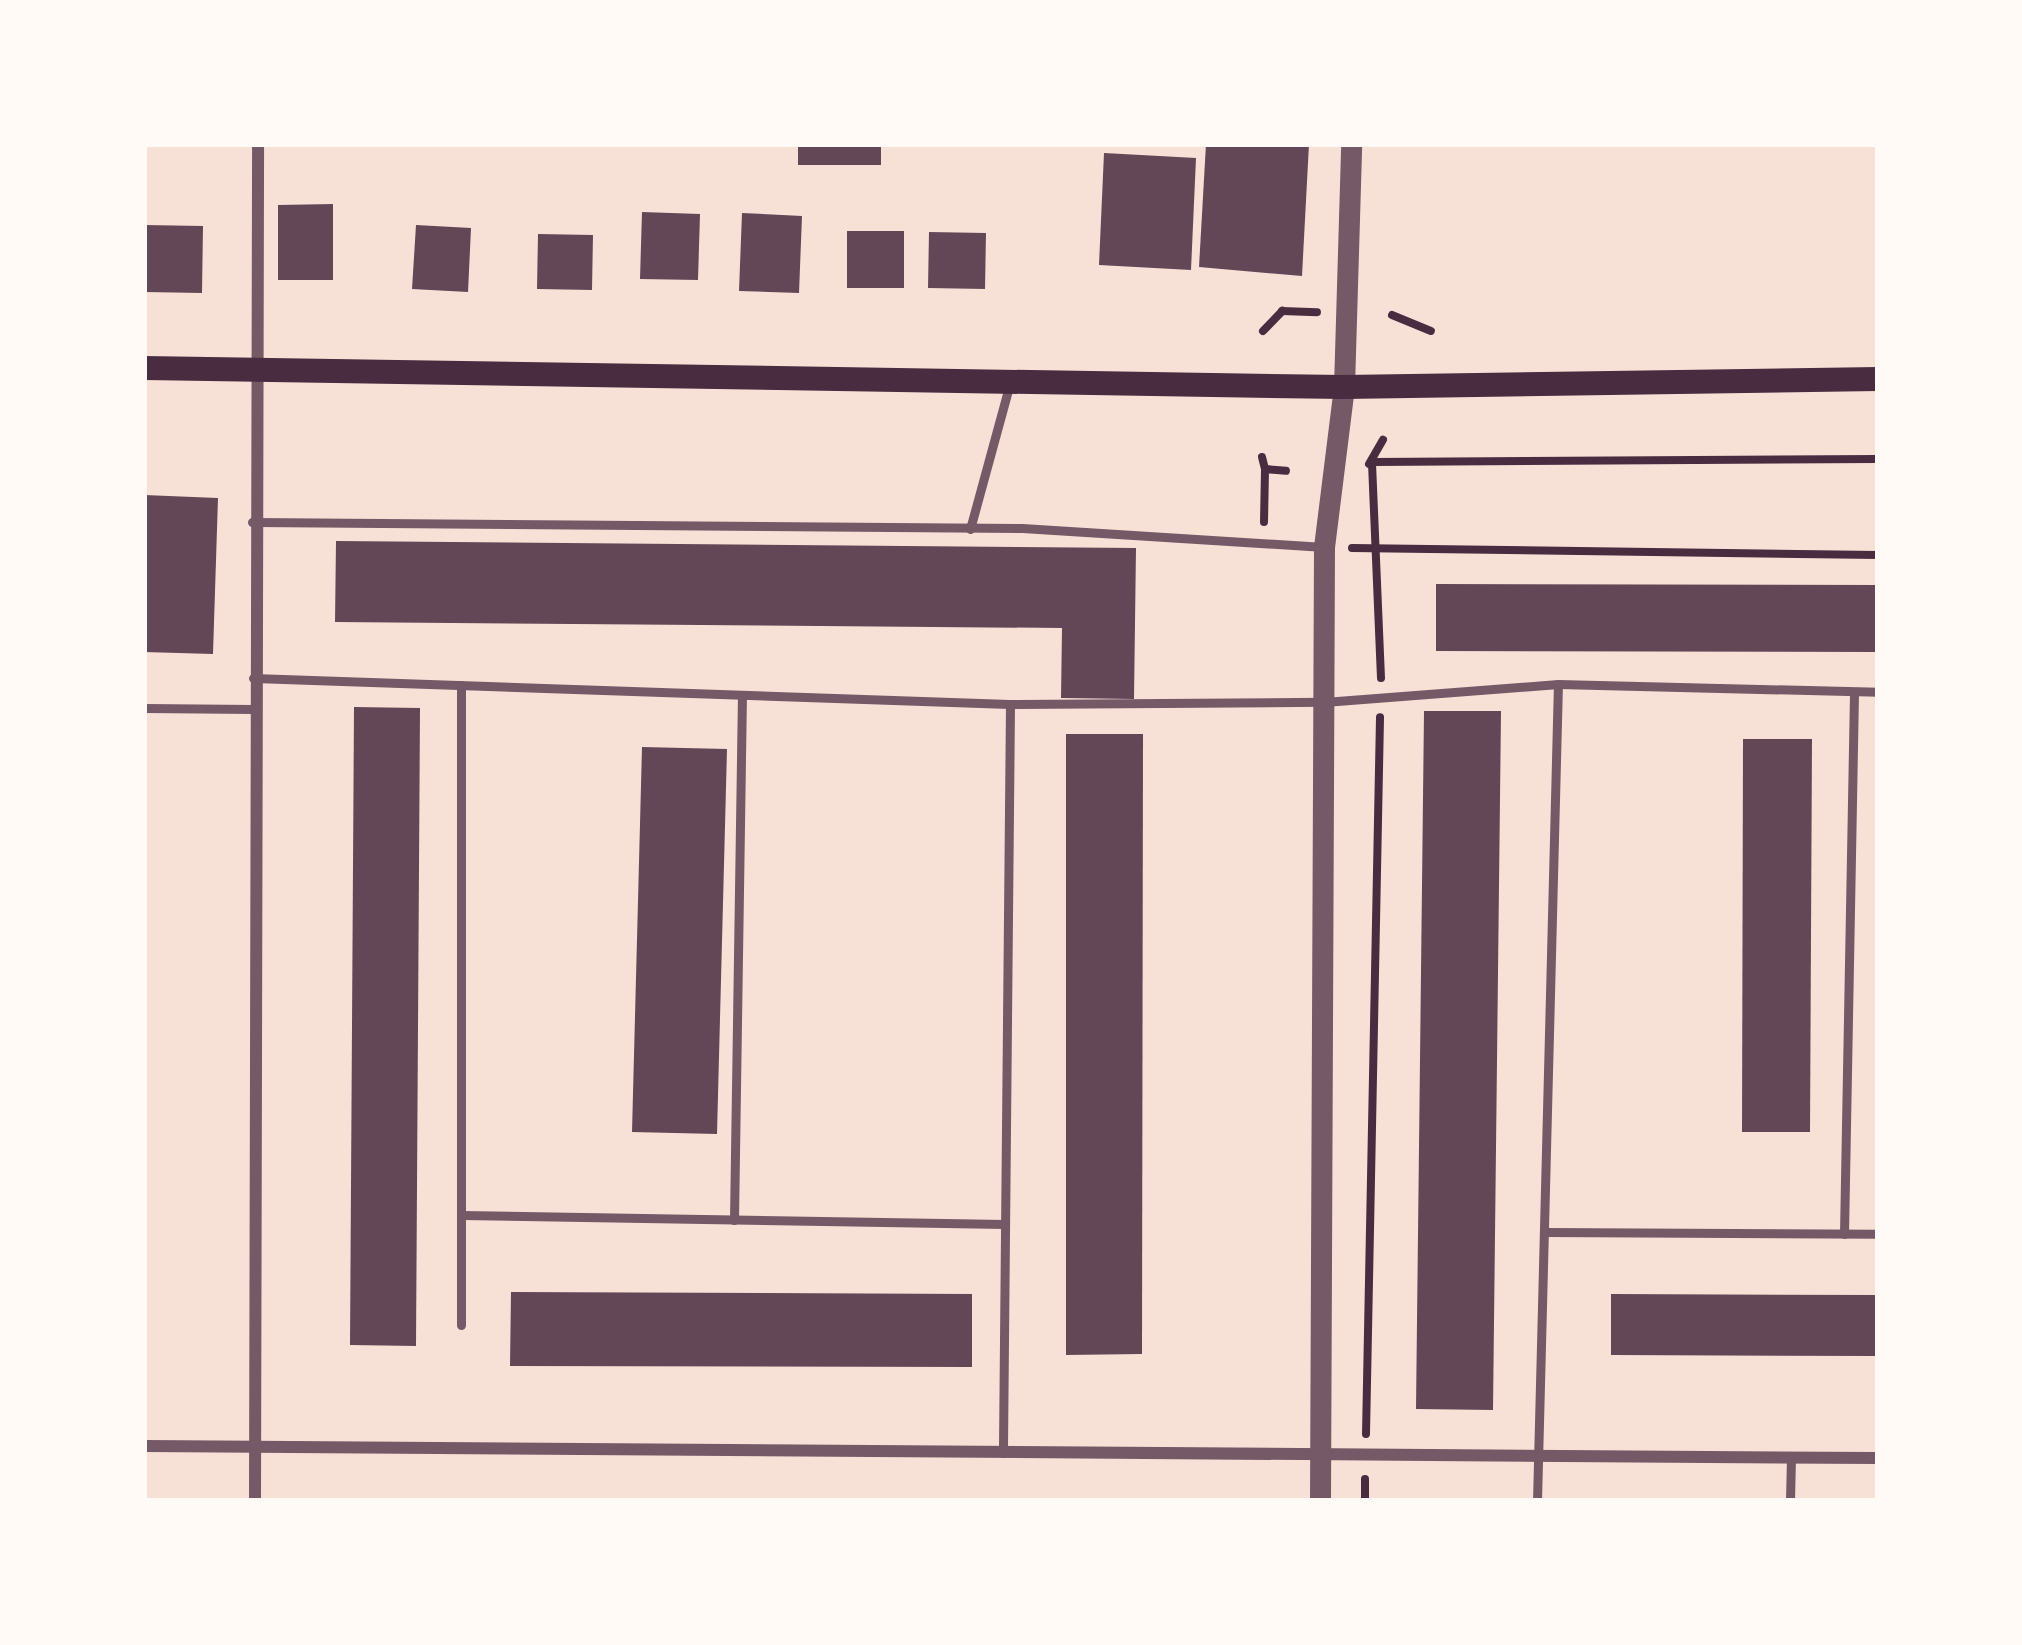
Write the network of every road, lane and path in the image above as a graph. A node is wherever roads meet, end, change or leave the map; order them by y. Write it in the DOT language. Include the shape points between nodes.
graph roads {
  1 [pos="258,144"];
  2 [pos="1351,144"];
  3 [pos="1319,312"];
  4 [pos="1392,315"];
  5 [pos="1264,331"];
  6 [pos="1431,331"];
  7 [pos="144,368"];
  8 [pos="252,369"];
  9 [pos="1878,379"];
  10 [pos="1010,381"];
  11 [pos="1344,386"];
  12 [pos="1383,440"];
  13 [pos="1262,457"];
  14 [pos="1878,459"];
  15 [pos="1372,461"];
  16 [pos="1363,469"];
  17 [pos="1265,470"];
  18 [pos="1286,471"];
  19 [pos="253,522"];
  20 [pos="970,529"];
  21 [pos="1263,542"];
  22 [pos="1324,547"];
  23 [pos="1383,550"];
  24 [pos="1878,555"];
  25 [pos="253,678"];
  26 [pos="1558,684"];
  27 [pos="461,685"];
  28 [pos="1381,692"];
  29 [pos="1854,692"];
  30 [pos="1878,692"];
  31 [pos="742,695"];
  32 [pos="1324,702"];
  33 [pos="1010,704"];
  34 [pos="144,708"];
  35 [pos="253,710"];
  36 [pos="461,1215"];
  37 [pos="734,1220"];
  38 [pos="1005,1225"];
  39 [pos="1544,1232"];
  40 [pos="1844,1234"];
  41 [pos="1878,1234"];
  42 [pos="461,1324"];
  43 [pos="144,1446"];
  44 [pos="256,1447"];
  45 [pos="1321,1452"];
  46 [pos="1366,1453"];
  47 [pos="1538,1454"];
  48 [pos="1003,1455"];
  49 [pos="1791,1457"];
  50 [pos="1878,1458"];
  51 [pos="255,1501"];
  52 [pos="1320,1501"];
  53 [pos="1365,1501"];
  54 [pos="1537,1501"];
  55 [pos="1790,1501"];
  1 -- 8 [label="street"];
  2 -- 11 [label="street"];
  3 -- 5 [label="path" via="1282,311"];
  4 -- 6 [label="path"];
  7 -- 8 [label="main road"];
  8 -- 10 [label="main road"];
  8 -- 19 [label="street"];
  9 -- 11 [label="main road"];
  10 -- 11 [label="main road"];
  10 -- 20 [label="lane"];
  11 -- 22 [label="street"];
  12 -- 15 [label="path"];
  13 -- 17 [label="path"];
  14 -- 15 [label="path"];
  15 -- 16 [label="path"];
  15 -- 23 [label="path"];
  17 -- 18 [label="path"];
  17 -- 21 [label="path"];
  19 -- 20 [label="lane"];
  19 -- 25 [label="street"];
  20 -- 21 [label="lane"];
  21 -- 22 [label="lane"];
  22 -- 23 [label="path"];
  22 -- 32 [label="street"];
  23 -- 24 [label="path"];
  23 -- 28 [label="path"];
  25 -- 27 [label="lane"];
  25 -- 35 [label="street"];
  26 -- 28 [label="lane"];
  26 -- 29 [label="lane"];
  26 -- 39 [label="lane"];
  27 -- 31 [label="lane"];
  27 -- 36 [label="lane"];
  28 -- 32 [label="lane"];
  28 -- 46 [label="path"];
  29 -- 30 [label="lane"];
  29 -- 40 [label="lane"];
  31 -- 33 [label="lane"];
  31 -- 37 [label="lane"];
  32 -- 33 [label="lane"];
  32 -- 45 [label="street"];
  33 -- 38 [label="lane"];
  34 -- 35 [label="lane"];
  35 -- 44 [label="street"];
  36 -- 37 [label="lane"];
  36 -- 42 [label="lane"];
  37 -- 38 [label="lane"];
  38 -- 48 [label="lane"];
  39 -- 40 [label="lane"];
  39 -- 47 [label="lane"];
  40 -- 41 [label="lane"];
  43 -- 44 [label="street"];
  44 -- 48 [label="street"];
  44 -- 51 [label="street"];
  45 -- 46 [label="street"];
  45 -- 48 [label="street"];
  45 -- 52 [label="street"];
  46 -- 47 [label="street"];
  46 -- 53 [label="path"];
  47 -- 49 [label="street"];
  47 -- 54 [label="lane"];
  49 -- 50 [label="street"];
  49 -- 55 [label="lane"];
}
